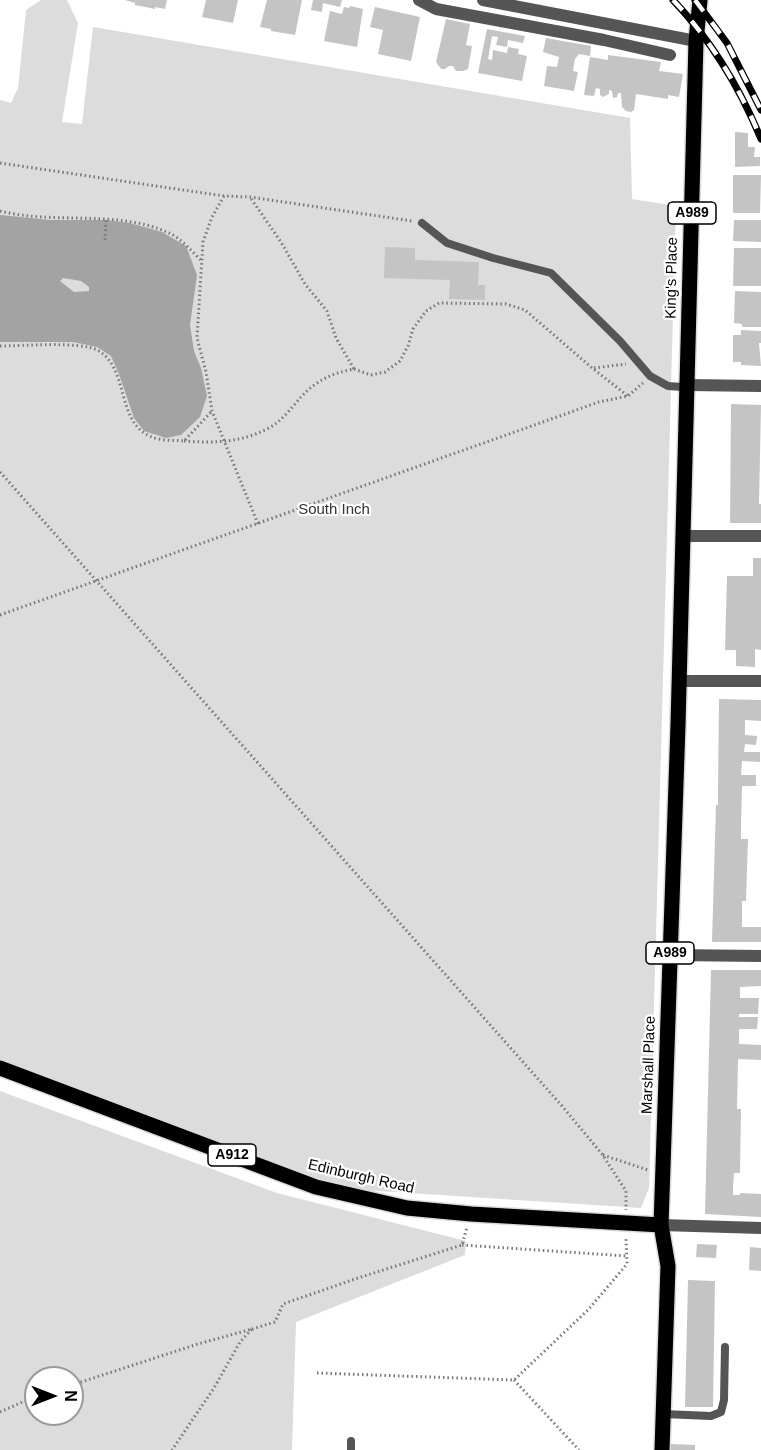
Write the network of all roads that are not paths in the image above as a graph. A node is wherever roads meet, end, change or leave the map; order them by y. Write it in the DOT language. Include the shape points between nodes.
graph roads {
  1 [pos="419,0"];
  2 [pos="483,0"];
  3 [pos="700,0"];
  4 [pos="696,41"];
  5 [pos="670,55"];
  6 [pos="423,223"];
  7 [pos="688,385"];
  8 [pos="761,386"];
  9 [pos="684,536"];
  10 [pos="761,536"];
  11 [pos="680,681"];
  12 [pos="761,681"];
  13 [pos="670,955"];
  14 [pos="761,956"];
  15 [pos="0,1068"];
  16 [pos="662,1225"];
  17 [pos="761,1228"];
  18 [pos="725,1347"];
  19 [pos="663,1414"];
  20 [pos="662,1450"];
  1 -- 5 [label="street" via="436,9"];
  2 -- 4 [label="street"];
  3 -- 4 [label="main road, King's Place / A989"];
  4 -- 7 [label="main road, King's Place / A989"];
  6 -- 7 [label="lane" via="447,243 551,273 650,376 668,386"];
  7 -- 8 [label="street"];
  7 -- 9 [label="main road, King's Place / A989"];
  9 -- 10 [label="street"];
  9 -- 11 [label="main road, A989"];
  11 -- 12 [label="street"];
  11 -- 13 [label="main road, Marshall Place / A989"];
  13 -- 14 [label="street"];
  13 -- 16 [label="main road, Marshall Place / A989"];
  15 -- 16 [label="main road, Edinburgh Road / A912" via="316,1187 406,1208"];
  16 -- 17 [label="street"];
  16 -- 19 [label="main road, Marshall Place / A989" via="668,1266"];
  18 -- 19 [label="lane" via="721,1412 711,1416"];
  19 -- 20 [label="main road, Marshall Place / A989"];
}
